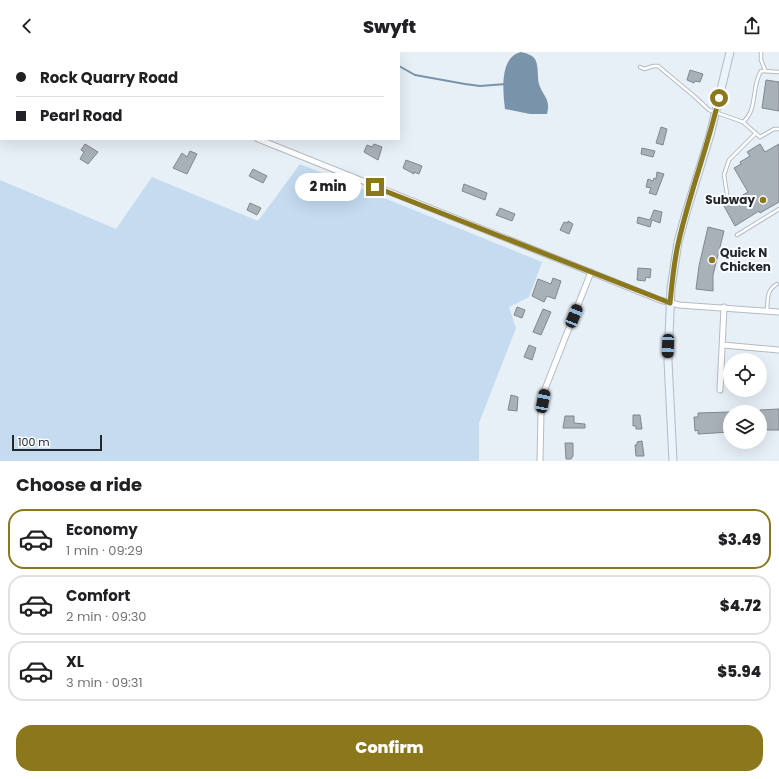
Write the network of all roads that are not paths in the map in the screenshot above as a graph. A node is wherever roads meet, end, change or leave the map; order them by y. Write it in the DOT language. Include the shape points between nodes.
graph roads {
  1 [pos="730,52"];
  2 [pos="761,52"];
  3 [pos="640,67"];
  4 [pos="765,70"];
  5 [pos="779,72"];
  6 [pos="716,113"];
  7 [pos="743,122"];
  8 [pos="779,129"];
  9 [pos="756,133"];
  10 [pos="268,141"];
  11 [pos="727,194"];
  12 [pos="779,209"];
  13 [pos="737,235"];
  14 [pos="591,272"];
  15 [pos="777,284"];
  16 [pos="670,303"];
  17 [pos="724,307"];
  18 [pos="766,311"];
  19 [pos="779,312"];
  20 [pos="723,345"];
  21 [pos="779,350"];
  22 [pos="720,390"];
  23 [pos="540,461"];
  24 [pos="673,461"];
  1 -- 6 [label="main road"];
  2 -- 4 [label="lane"];
  3 -- 6 [label="lane" via="644,69 658,66 705,107"];
  4 -- 5 [label="lane"];
  4 -- 7 [label="lane" via="757,76 752,108 748,118"];
  6 -- 7 [label="lane"];
  6 -- 16 [label="main road" via="678,242"];
  7 -- 9 [label="lane"];
  8 -- 9 [label="lane" via="760,137"];
  9 -- 11 [label="lane" via="729,160 724,175"];
  10 -- 14 [label="street"];
  12 -- 13 [label="lane"];
  14 -- 16 [label="street"];
  14 -- 23 [label="street" via="545,389 540,412"];
  15 -- 18 [label="lane" via="768,292"];
  16 -- 17 [label="street"];
  16 -- 24 [label="main road" via="668,361"];
  17 -- 18 [label="street"];
  17 -- 20 [label="street"];
  18 -- 19 [label="street"];
  20 -- 21 [label="street"];
  20 -- 22 [label="street"];
}
